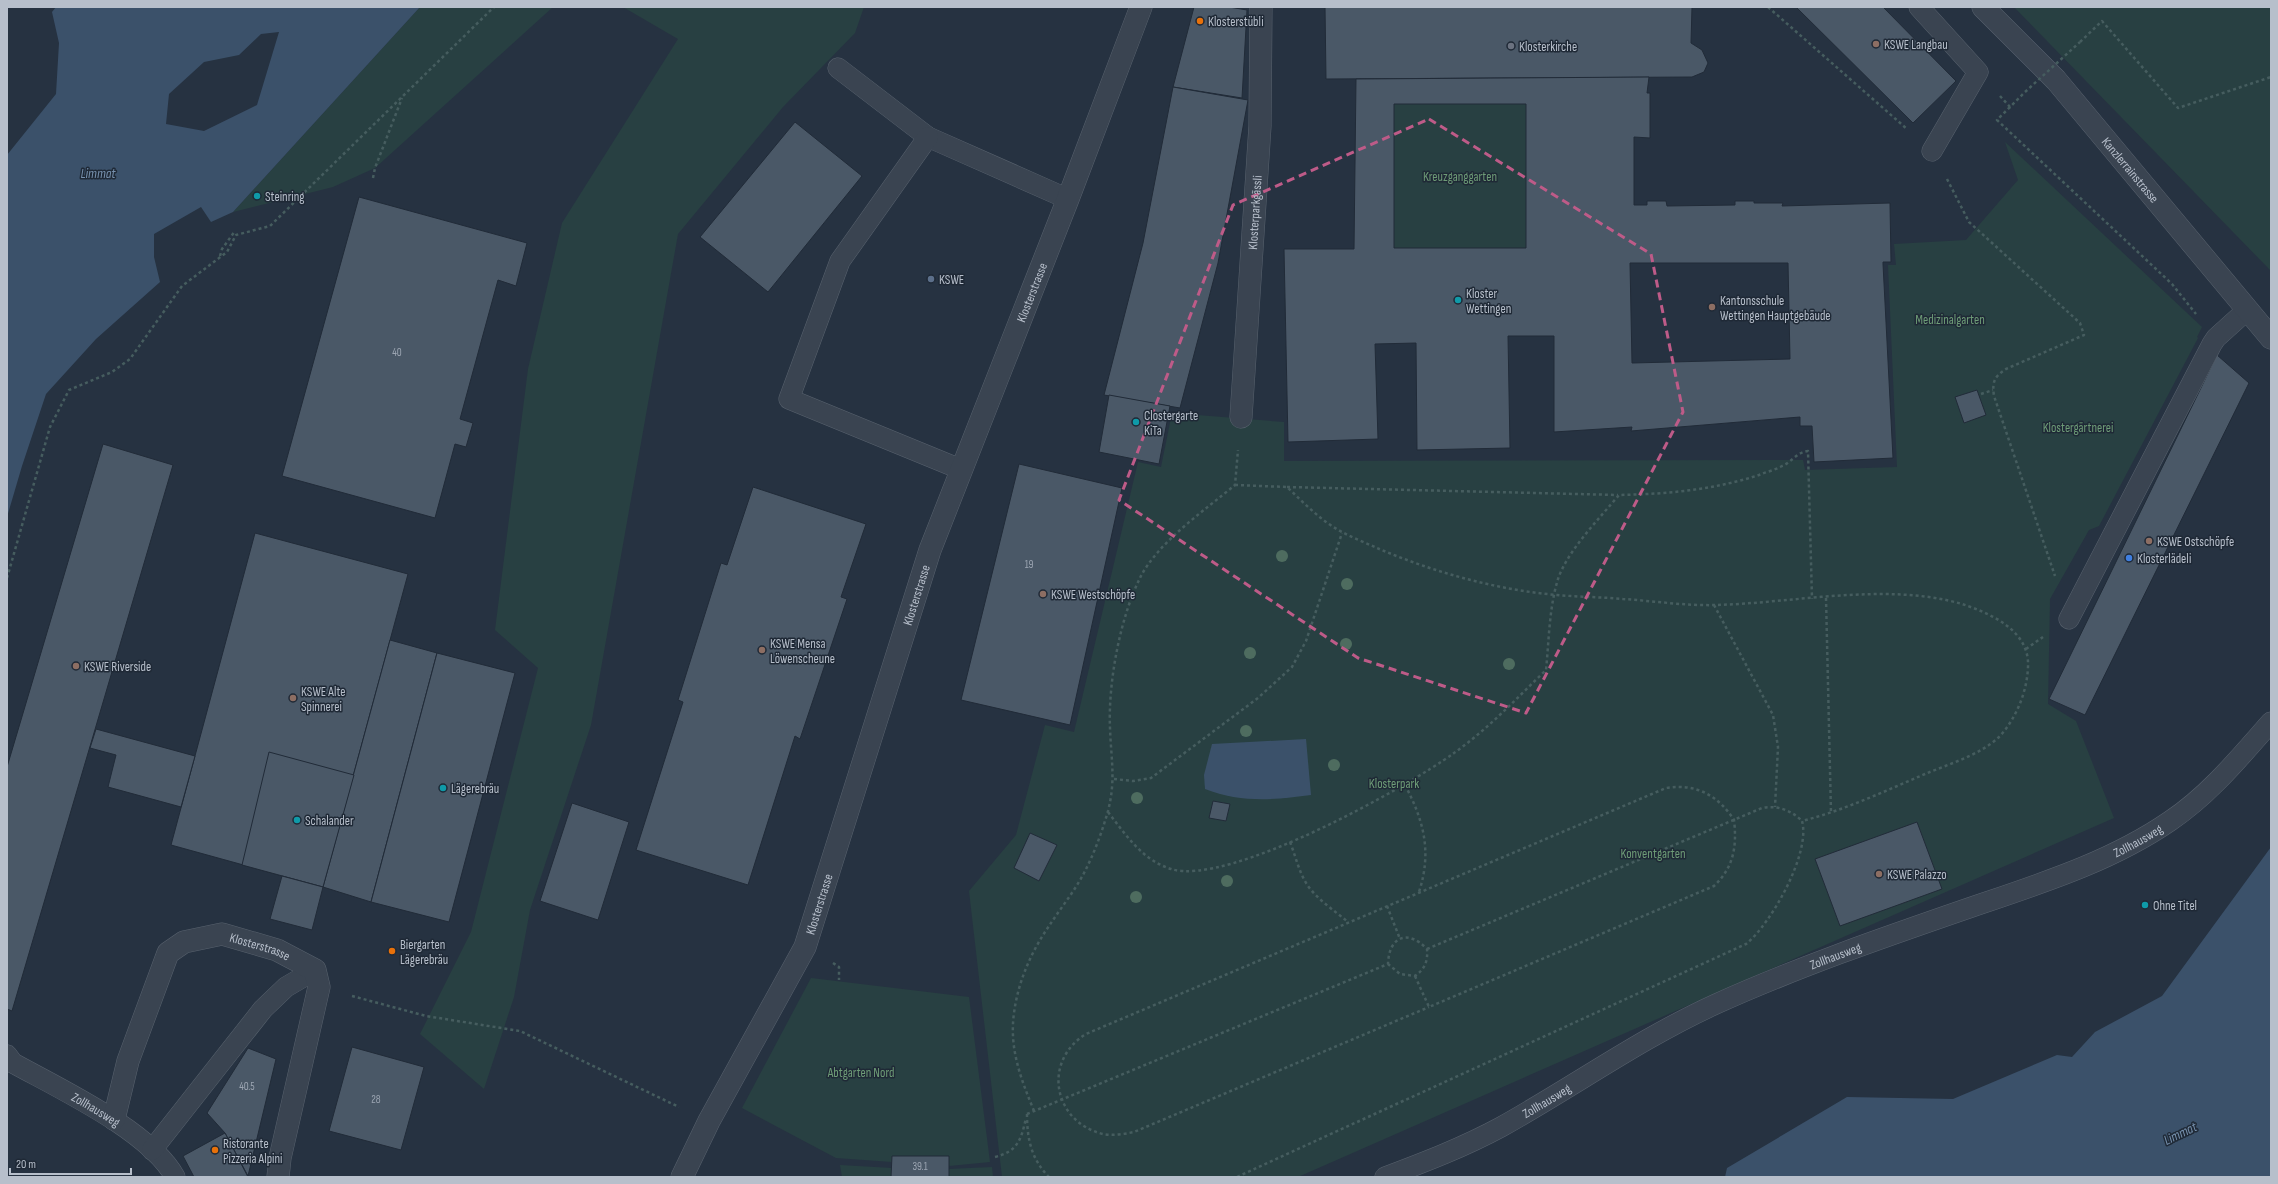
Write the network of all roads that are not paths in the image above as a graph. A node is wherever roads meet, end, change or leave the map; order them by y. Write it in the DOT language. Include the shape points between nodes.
graph roads {
  1 [pos="1142,7"];
  2 [pos="1261,7"];
  3 [pos="1919,7"];
  4 [pos="1983,7"];
  5 [pos="838,68"];
  6 [pos="928,137"];
  7 [pos="1932,151"];
  8 [pos="1068,199"];
  9 [pos="2247,310"];
  10 [pos="2271,338"];
  11 [pos="1241,417"];
  12 [pos="960,469"];
  13 [pos="2069,619"];
  14 [pos="2271,722"];
  15 [pos="317,979"];
  16 [pos="7,1055"];
  17 [pos="114,1119"];
  18 [pos="152,1150"];
  19 [pos="175,1177"];
  20 [pos="278,1177"];
  21 [pos="682,1177"];
  22 [pos="1385,1177"];
  1 -- 8 [label="street, Klosterstrasse"];
  2 -- 11 [label="street, Klosterparkgässli" via="1260,126"];
  3 -- 7 [label="lane" via="1978,72"];
  4 -- 9 [label="street, Kanzlerrainstrasse" via="2056,80"];
  5 -- 6 [label="lane"];
  6 -- 8 [label="lane"];
  6 -- 12 [label="lane" via="840,261 789,399"];
  8 -- 12 [label="street, Klosterstrasse"];
  9 -- 10 [label="street, Kanzlerrainstrasse"];
  9 -- 13 [label="lane" via="2216,338"];
  12 -- 21 [label="street, Klosterstrasse" via="930,550 805,947 709,1121"];
  14 -- 22 [label="lane, Zollhausweg" via="2232,766 2191,806 2121,850 2065,874 1833,955 1715,1005 1634,1048 1482,1137 1451,1152"];
  15 -- 17 [label="street, Klosterstrasse" via="277,950 222,934 184,942 168,953 128,1061"];
  15 -- 18 [label="lane" via="286,987 263,1009"];
  15 -- 20 [label="street"];
  16 -- 17 [label="lane, Zollhausweg" via="13,1063"];
  17 -- 18 [label="lane, Zollhausweg"];
  18 -- 19 [label="lane, Zollhausweg" via="167,1162"];
}
